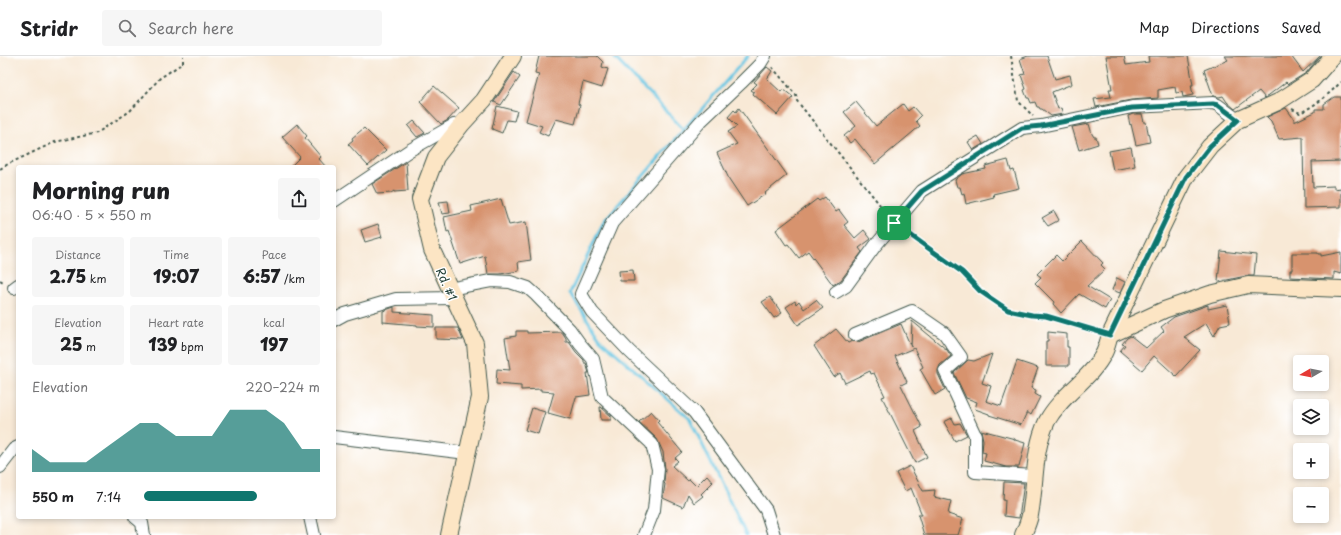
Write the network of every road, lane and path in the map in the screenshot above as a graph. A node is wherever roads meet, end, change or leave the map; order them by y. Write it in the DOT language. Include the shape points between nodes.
graph roads {
  1 [pos="183,56"];
  2 [pos="513,56"];
  3 [pos="1010,56"];
  4 [pos="1333,56"];
  5 [pos="765,57"];
  6 [pos="1341,82"];
  7 [pos="1278,102"];
  8 [pos="1238,120"];
  9 [pos="462,124"];
  10 [pos="1041,126"];
  11 [pos="0,169"];
  12 [pos="336,200"];
  13 [pos="894,223"];
  14 [pos="1341,289"];
  15 [pos="836,292"];
  16 [pos="451,293"];
  17 [pos="336,319"];
  18 [pos="855,335"];
  19 [pos="1110,335"];
  20 [pos="336,437"];
  21 [pos="16,448"];
  22 [pos="467,453"];
  23 [pos="0,467"];
  24 [pos="1034,476"];
  25 [pos="137,519"];
  26 [pos="310,519"];
  27 [pos="144,535"];
  28 [pos="314,535"];
  29 [pos="449,535"];
  30 [pos="644,535"];
  31 [pos="774,535"];
  32 [pos="1024,535"];
  1 -- 11 [label="path" via="183,63 160,78 130,112 97,133 55,142"];
  2 -- 9 [label="street, Rd. #1" via="484,100"];
  3 -- 10 [label="path" via="1018,101"];
  4 -- 7 [label="street" via="1312,80"];
  5 -- 13 [label="path" via="796,95 797,102"];
  5 -- 31 [label="street" via="701,121 612,223 581,294 592,312 629,351 694,412 766,510"];
  6 -- 7 [label="path" via="1317,104 1300,113"];
  7 -- 8 [label="street"];
  8 -- 10 [label="street" via="1213,104 1132,108"];
  8 -- 19 [label="street" via="1210,146 1186,177"];
  9 -- 12 [label="street" via="454,125 410,150"];
  9 -- 16 [label="street, Rd. #1" via="436,157 420,199 432,250"];
  10 -- 13 [label="street" via="1022,128 922,191"];
  13 -- 15 [label="street" via="846,286"];
  13 -- 19 [label="path" via="962,272 980,291 1008,310 1046,316"];
  14 -- 19 [label="street" via="1248,285 1210,294 1164,310"];
  16 -- 17 [label="street" via="396,299"];
  16 -- 22 [label="street, Rd. #1" via="474,344 480,397"];
  16 -- 30 [label="street" via="491,281 523,286 570,330 593,359 602,397 652,444 658,469 654,510"];
  18 -- 24 [label="street" via="912,311 944,333 961,357 945,371 975,436 975,472"];
  19 -- 24 [label="street" via="1104,353 1092,370 1057,407 1048,421 1040,440"];
  20 -- 22 [label="street"];
  21 -- 23 [label="street"];
  22 -- 29 [label="street, Rd. #1"];
  24 -- 32 [label="street" via="1030,515"];
  25 -- 27 [label="street" via="142,523"];
  26 -- 28 [label="street"];
}
